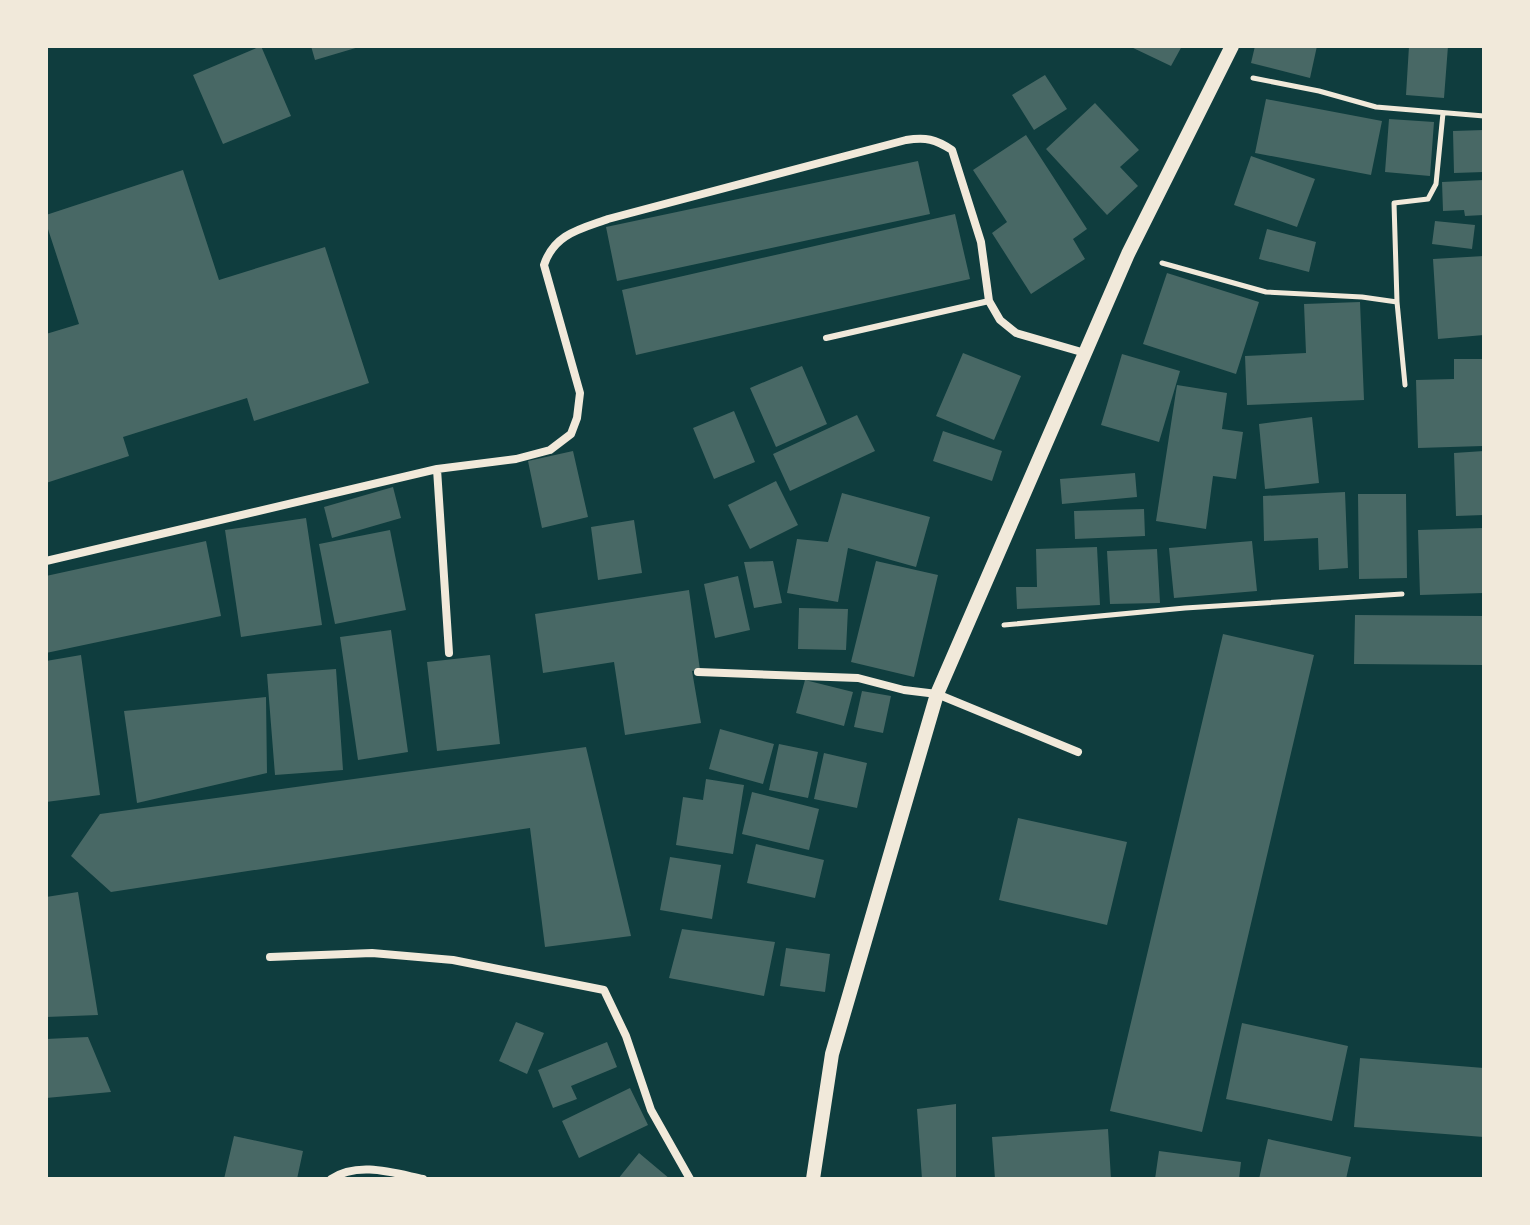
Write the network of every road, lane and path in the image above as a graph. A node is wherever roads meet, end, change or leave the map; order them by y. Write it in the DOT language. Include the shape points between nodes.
graph roads {
  1 [pos="1232,46"];
  2 [pos="1220,71"];
  3 [pos="1443,113"];
  4 [pos="1484,116"];
  5 [pos="1128,254"];
  6 [pos="989,301"];
  7 [pos="1397,302"];
  8 [pos="826,338"];
  9 [pos="1085,353"];
  10 [pos="1405,385"];
  11 [pos="437,469"];
  12 [pos="46,561"];
  13 [pos="1402,594"];
  14 [pos="966,629"];
  15 [pos="449,653"];
  16 [pos="698,672"];
  17 [pos="937,694"];
  18 [pos="1078,752"];
  19 [pos="270,957"];
  20 [pos="331,1179"];
  21 [pos="423,1179"];
  22 [pos="690,1179"];
  23 [pos="813,1179"];
  1 -- 2 [label="street"];
  2 -- 3 [label="path" via="1376,107"];
  2 -- 5 [label="street"];
  3 -- 4 [label="path"];
  3 -- 7 [label="path" via="1436,184 1428,199 1394,203"];
  5 -- 7 [label="path" via="1266,292"];
  5 -- 9 [label="street"];
  6 -- 8 [label="lane"];
  6 -- 9 [label="street" via="1016,333"];
  6 -- 11 [label="street" via="981,242 952,150 924,137 608,219 553,244 544,265 580,393 571,434 539,453"];
  7 -- 10 [label="path"];
  9 -- 14 [label="street"];
  11 -- 12 [label="street"];
  11 -- 15 [label="street"];
  13 -- 14 [label="path"];
  14 -- 17 [label="street"];
  16 -- 17 [label="street" via="858,678"];
  17 -- 18 [label="street"];
  17 -- 23 [label="street" via="832,1054"];
  19 -- 22 [label="street" via="372,953 439,959 604,990 651,1110"];
  20 -- 21 [label="street" via="341,1172 376,1170"];
}
